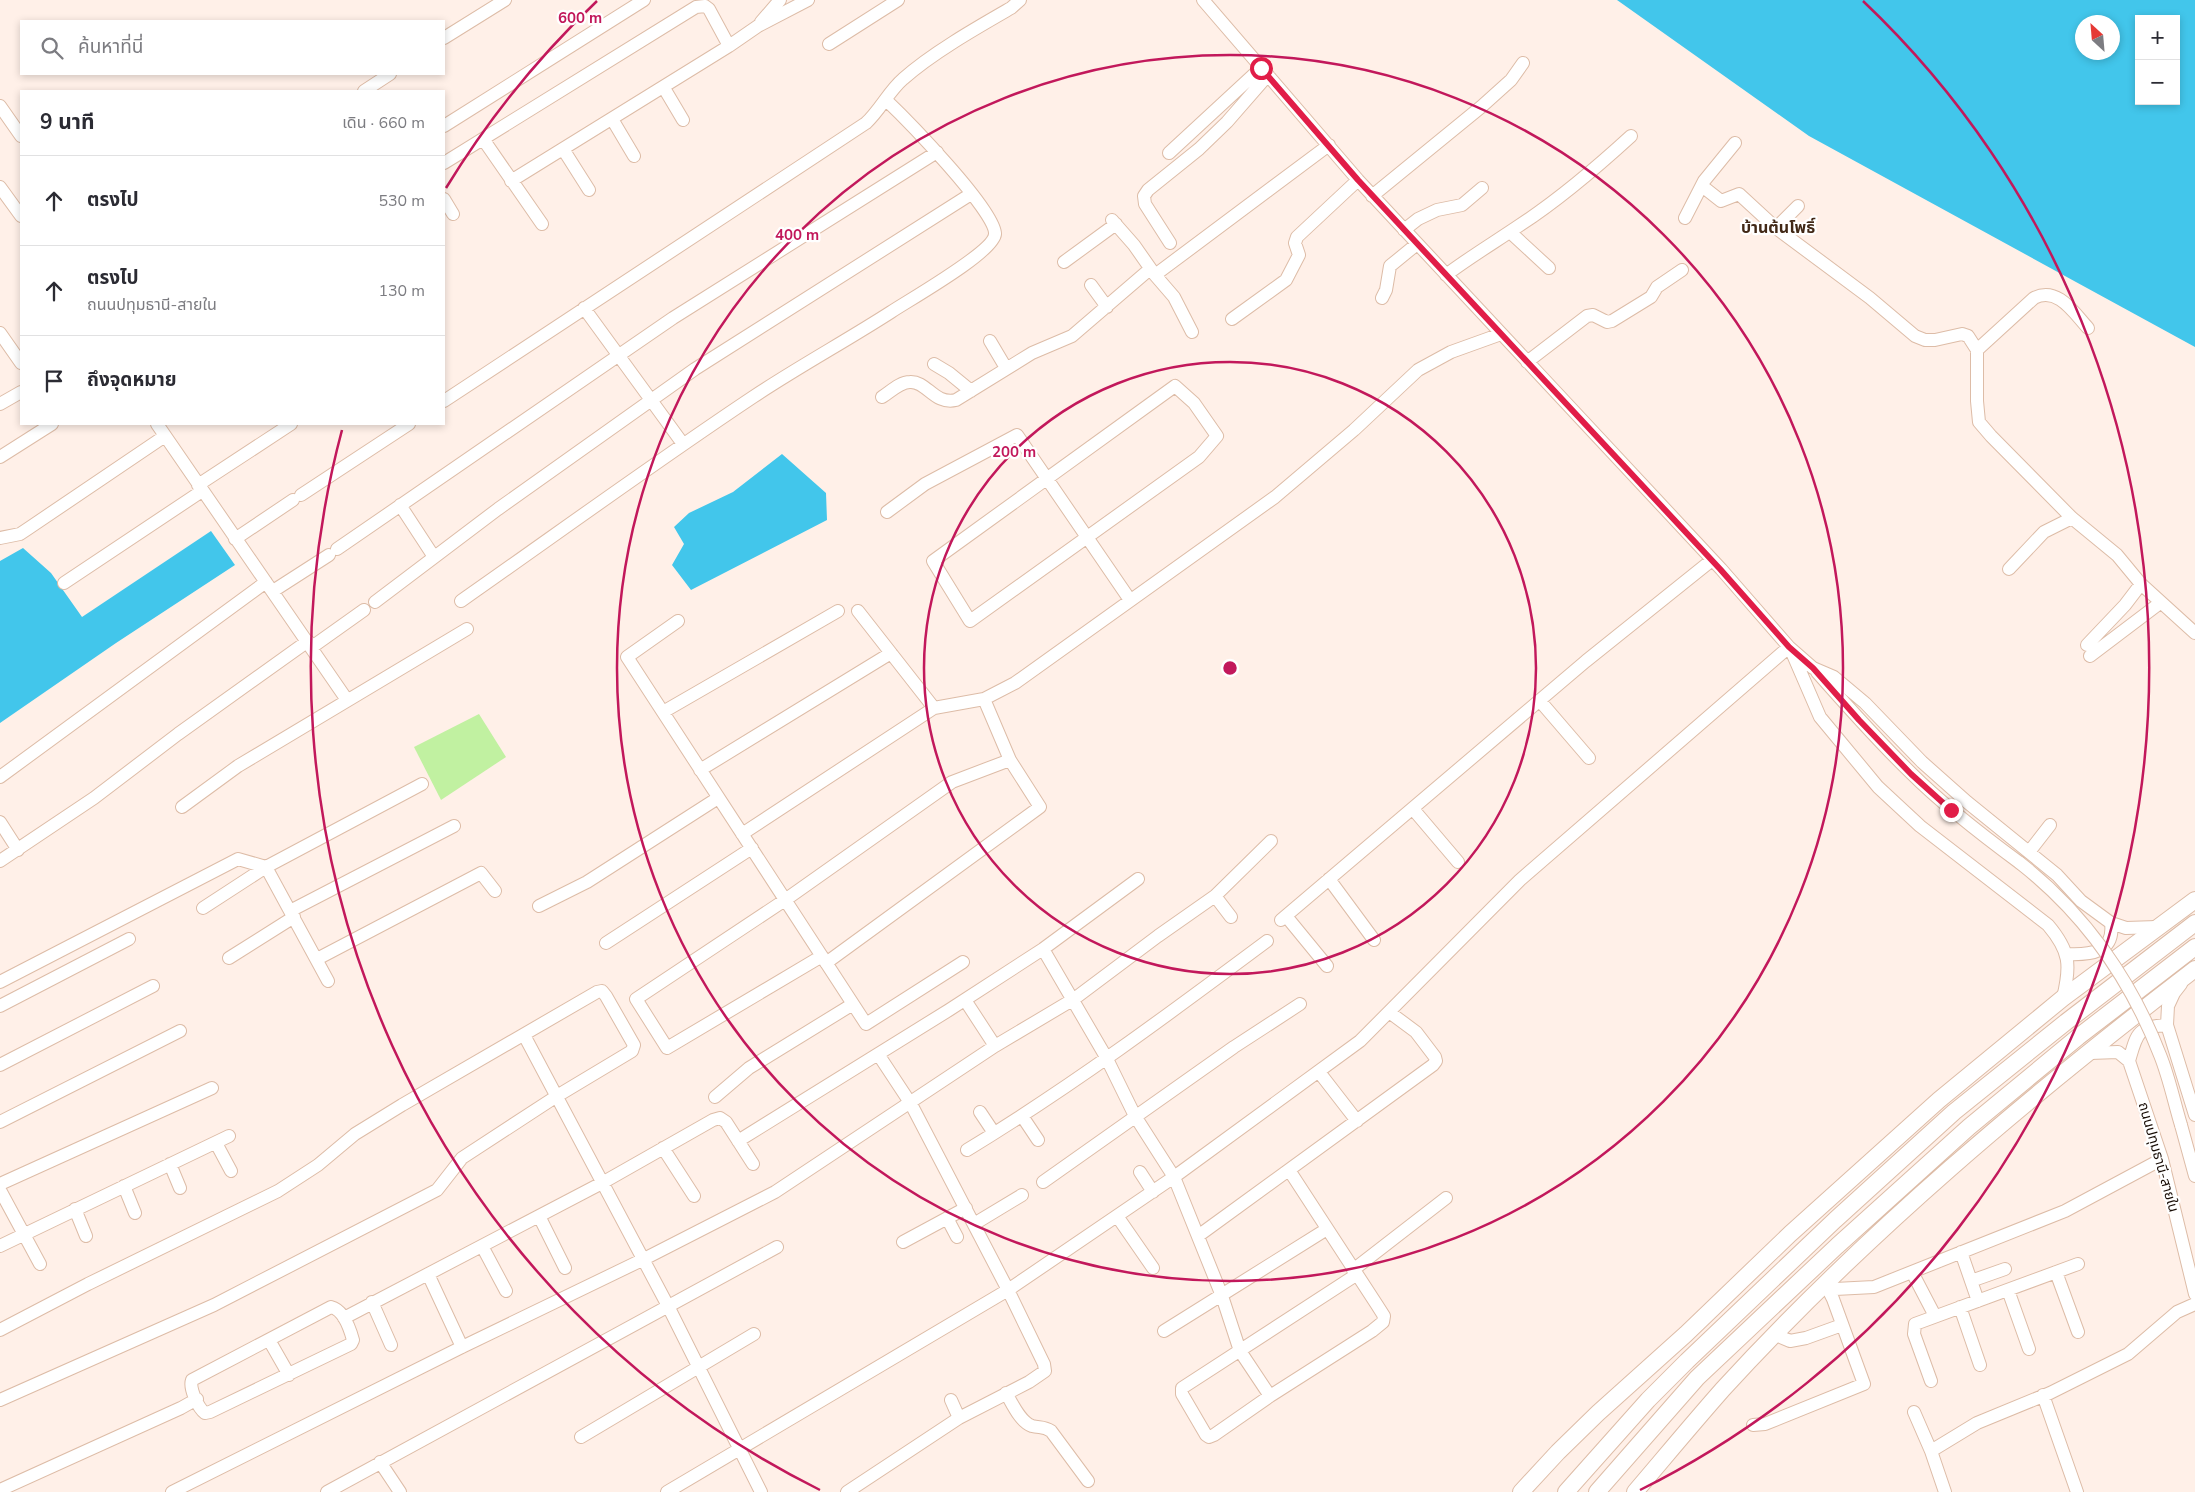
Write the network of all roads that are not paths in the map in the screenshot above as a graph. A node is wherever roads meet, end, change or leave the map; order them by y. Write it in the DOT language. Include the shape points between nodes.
graph roads {
  1 [pos="505,0"];
  2 [pos="644,0"];
  3 [pos="780,0"];
  4 [pos="808,0"];
  5 [pos="898,0"];
  6 [pos="1020,0"];
  7 [pos="1203,0"];
  8 [pos="789,4"];
  9 [pos="758,26"];
  10 [pos="445,37"];
  11 [pos="829,44"];
  12 [pos="729,46"];
  13 [pos="1523,62"];
  14 [pos="1264,72"];
  15 [pos="388,75"];
  16 [pos="664,88"];
  17 [pos="366,90"];
  18 [pos="886,100"];
  19 [pos="0,106"];
  20 [pos="612,119"];
  21 [pos="683,120"];
  22 [pos="445,125"];
  23 [pos="20,135"];
  24 [pos="1631,136"];
  25 [pos="483,139"];
  26 [pos="1735,143"];
  27 [pos="1329,145"];
  28 [pos="563,149"];
  29 [pos="937,152"];
  30 [pos="1169,152"];
  31 [pos="634,156"];
  32 [pos="445,162"];
  33 [pos="1358,180"];
  34 [pos="511,181"];
  35 [pos="1702,186"];
  36 [pos="0,187"];
  37 [pos="1482,188"];
  38 [pos="588,190"];
  39 [pos="972,194"];
  40 [pos="1372,196"];
  41 [pos="445,201"];
  42 [pos="1798,206"];
  43 [pos="453,214"];
  44 [pos="20,215"];
  45 [pos="1685,218"];
  46 [pos="542,224"];
  47 [pos="1776,228"];
  48 [pos="1404,230"];
  49 [pos="1510,232"];
  50 [pos="1170,243"];
  51 [pos="1417,244"];
  52 [pos="1064,262"];
  53 [pos="1549,268"];
  54 [pos="1682,270"];
  55 [pos="1152,272"];
  56 [pos="1446,275"];
  57 [pos="1091,285"];
  58 [pos="1382,298"];
  59 [pos="1107,307"];
  60 [pos="584,308"];
  61 [pos="1232,319"];
  62 [pos="2088,328"];
  63 [pos="1192,332"];
  64 [pos="0,333"];
  65 [pos="1501,334"];
  66 [pos="990,341"];
  67 [pos="1976,350"];
  68 [pos="619,356"];
  69 [pos="20,362"];
  70 [pos="1527,362"];
  71 [pos="934,364"];
  72 [pos="1006,368"];
  73 [pos="971,391"];
  74 [pos="20,393"];
  75 [pos="882,397"];
  76 [pos="445,400"];
  77 [pos="650,401"];
  78 [pos="0,404"];
  79 [pos="50,425"];
  80 [pos="290,425"];
  81 [pos="407,425"];
  82 [pos="164,428"];
  83 [pos="683,444"];
  84 [pos="0,457"];
  85 [pos="1047,480"];
  86 [pos="200,488"];
  87 [pos="400,505"];
  88 [pos="887,512"];
  89 [pos="2072,518"];
  90 [pos="1087,537"];
  91 [pos="0,538"];
  92 [pos="235,539"];
  93 [pos="434,557"];
  94 [pos="1712,560"];
  95 [pos="2009,569"];
  96 [pos="64,583"];
  97 [pos="2140,584"];
  98 [pos="270,586"];
  99 [pos="1130,600"];
  100 [pos="461,601"];
  101 [pos="375,602"];
  102 [pos="2160,603"];
  103 [pos="364,610"];
  104 [pos="838,611"];
  105 [pos="858,612"];
  106 [pos="678,621"];
  107 [pos="467,629"];
  108 [pos="2195,634"];
  109 [pos="310,644"];
  110 [pos="1789,647"];
  111 [pos="890,653"];
  112 [pos="1813,668"];
  113 [pos="984,699"];
  114 [pos="347,700"];
  115 [pos="1540,701"];
  116 [pos="934,708"];
  117 [pos="662,712"];
  118 [pos="1589,758"];
  119 [pos="1010,760"];
  120 [pos="700,770"];
  121 [pos="0,777"];
  122 [pos="422,784"];
  123 [pos="718,798"];
  124 [pos="182,807"];
  125 [pos="1413,809"];
  126 [pos="0,822"];
  127 [pos="454,826"];
  128 [pos="2050,826"];
  129 [pos="742,834"];
  130 [pos="1271,841"];
  131 [pos="752,848"];
  132 [pos="18,850"];
  133 [pos="2029,852"];
  134 [pos="0,862"];
  135 [pos="1458,862"];
  136 [pos="266,867"];
  137 [pos="1138,879"];
  138 [pos="1329,879"];
  139 [pos="495,891"];
  140 [pos="1215,896"];
  141 [pos="785,900"];
  142 [pos="2194,901"];
  143 [pos="539,906"];
  144 [pos="203,908"];
  145 [pos="292,914"];
  146 [pos="1231,917"];
  147 [pos="2111,923"];
  148 [pos="2195,923"];
  149 [pos="2157,927"];
  150 [pos="129,939"];
  151 [pos="1374,940"];
  152 [pos="1267,941"];
  153 [pos="606,943"];
  154 [pos="2195,947"];
  155 [pos="1043,949"];
  156 [pos="2067,954"];
  157 [pos="229,958"];
  158 [pos="317,959"];
  159 [pos="824,959"];
  160 [pos="963,962"];
  161 [pos="1327,966"];
  162 [pos="2194,970"];
  163 [pos="328,981"];
  164 [pos="0,982"];
  165 [pos="153,986"];
  166 [pos="2063,998"];
  167 [pos="1074,999"];
  168 [pos="965,1000"];
  169 [pos="853,1004"];
  170 [pos="1300,1004"];
  171 [pos="0,1006"];
  172 [pos="1389,1012"];
  173 [pos="2167,1025"];
  174 [pos="180,1031"];
  175 [pos="524,1035"];
  176 [pos="996,1046"];
  177 [pos="2090,1053"];
  178 [pos="878,1054"];
  179 [pos="1106,1057"];
  180 [pos="2129,1061"];
  181 [pos="0,1065"];
  182 [pos="1319,1072"];
  183 [pos="212,1088"];
  184 [pos="557,1096"];
  185 [pos="715,1097"];
  186 [pos="911,1104"];
  187 [pos="980,1112"];
  188 [pos="2195,1114"];
  189 [pos="1022,1116"];
  190 [pos="1135,1116"];
  191 [pos="1357,1121"];
  192 [pos="0,1122"];
  193 [pos="994,1133"];
  194 [pos="229,1136"];
  195 [pos="1038,1140"];
  196 [pos="738,1141"];
  197 [pos="216,1142"];
  198 [pos="663,1148"];
  199 [pos="967,1150"];
  200 [pos="2162,1159"];
  201 [pos="170,1164"];
  202 [pos="753,1164"];
  203 [pos="1289,1170"];
  204 [pos="231,1171"];
  205 [pos="1140,1172"];
  206 [pos="2195,1176"];
  207 [pos="1174,1177"];
  208 [pos="1043,1182"];
  209 [pos="602,1183"];
  210 [pos="0,1184"];
  211 [pos="124,1186"];
  212 [pos="180,1188"];
  213 [pos="0,1190"];
  214 [pos="1153,1192"];
  215 [pos="1022,1195"];
  216 [pos="694,1196"];
  217 [pos="1446,1198"];
  218 [pos="966,1208"];
  219 [pos="75,1209"];
  220 [pos="135,1213"];
  221 [pos="539,1216"];
  222 [pos="1117,1216"];
  223 [pos="947,1218"];
  224 [pos="974,1224"];
  225 [pos="1888,1226"];
  226 [pos="1327,1229"];
  227 [pos="24,1233"];
  228 [pos="1790,1234"];
  229 [pos="86,1236"];
  230 [pos="1198,1236"];
  231 [pos="957,1237"];
  232 [pos="903,1242"];
  233 [pos="0,1246"];
  234 [pos="482,1246"];
  235 [pos="1836,1246"];
  236 [pos="777,1247"];
  237 [pos="1961,1252"];
  238 [pos="642,1260"];
  239 [pos="40,1264"];
  240 [pos="2078,1264"];
  241 [pos="566,1268"];
  242 [pos="1154,1268"];
  243 [pos="1785,1268"];
  244 [pos="2005,1269"];
  245 [pos="1355,1272"];
  246 [pos="1912,1272"];
  247 [pos="2056,1272"];
  248 [pos="428,1274"];
  249 [pos="1971,1281"];
  250 [pos="1826,1285"];
  251 [pos="1008,1290"];
  252 [pos="2008,1290"];
  253 [pos="506,1291"];
  254 [pos="2195,1294"];
  255 [pos="1222,1296"];
  256 [pos="1978,1301"];
  257 [pos="372,1302"];
  258 [pos="2195,1304"];
  259 [pos="668,1306"];
  260 [pos="1960,1307"];
  261 [pos="1935,1316"];
  262 [pos="344,1318"];
  263 [pos="1842,1325"];
  264 [pos="0,1330"];
  265 [pos="1164,1331"];
  266 [pos="2078,1332"];
  267 [pos="754,1334"];
  268 [pos="1776,1335"];
  269 [pos="269,1340"];
  270 [pos="391,1344"];
  271 [pos="462,1347"];
  272 [pos="2029,1349"];
  273 [pos="1240,1351"];
  274 [pos="1980,1365"];
  275 [pos="698,1368"];
  276 [pos="289,1375"];
  277 [pos="1931,1381"];
  278 [pos="1006,1394"];
  279 [pos="1270,1396"];
  280 [pos="2043,1396"];
  281 [pos="197,1399"];
  282 [pos="0,1400"];
  283 [pos="951,1400"];
  284 [pos="1914,1412"];
  285 [pos="959,1418"];
  286 [pos="1753,1425"];
  287 [pos="581,1438"];
  288 [pos="738,1449"];
  289 [pos="1931,1451"];
  290 [pos="380,1462"];
  291 [pos="1088,1481"];
  292 [pos="0,1490"];
  293 [pos="172,1492"];
  294 [pos="327,1492"];
  295 [pos="400,1492"];
  296 [pos="666,1492"];
  297 [pos="761,1492"];
  298 [pos="847,1492"];
  299 [pos="1521,1492"];
  300 [pos="1566,1492"];
  301 [pos="1597,1492"];
  302 [pos="1635,1492"];
  303 [pos="1945,1492"];
  304 [pos="2077,1492"];
  1 -- 10 [label="street"];
  2 -- 22 [label="street"];
  3 -- 9 [label="street"];
  4 -- 8 [label="street"];
  5 -- 11 [label="street"];
  6 -- 18 [label="street" via="919,66"];
  7 -- 14 [label="street"];
  8 -- 9 [label="street"];
  9 -- 12 [label="street"];
  12 -- 16 [label="street"];
  12 -- 25 [label="street" via="709,9 700,6"];
  13 -- 40 [label="street" via="1511,80 1481,107"];
  14 -- 27 [label="street"];
  14 -- 30 [label="street"];
  14 -- 50 [label="street" via="1220,129 1144,196 1145,204"];
  15 -- 17 [label="street"];
  16 -- 20 [label="street"];
  16 -- 21 [label="street"];
  18 -- 29 [label="street"];
  18 -- 60 [label="street" via="866,123"];
  19 -- 23 [label="street"];
  20 -- 28 [label="street"];
  20 -- 31 [label="street"];
  24 -- 49 [label="street" via="1593,170"];
  25 -- 32 [label="street"];
  25 -- 34 [label="street"];
  26 -- 35 [label="street"];
  27 -- 33 [label="street"];
  27 -- 55 [label="street"];
  28 -- 34 [label="street"];
  28 -- 38 [label="street"];
  29 -- 39 [label="street"];
  29 -- 68 [label="street" via="673,318"];
  33 -- 40 [label="street"];
  33 -- 61 [label="street" via="1296,237 1299,255 1286,280"];
  34 -- 46 [label="street"];
  35 -- 45 [label="street"];
  35 -- 47 [label="street" via="1721,201 1740,194"];
  36 -- 44 [label="street"];
  37 -- 48 [label="street" via="1462,205 1437,210"];
  39 -- 77 [label="street" via="758,328"];
  39 -- 83 [label="street" via="995,232 987,248"];
  40 -- 48 [label="street"];
  41 -- 43 [label="street"];
  42 -- 47 [label="street"];
  47 -- 67 [label="street" via="1915,336 1934,340 1962,334 1968,336"];
  48 -- 51 [label="street"];
  49 -- 53 [label="street"];
  49 -- 56 [label="street"];
  51 -- 56 [label="street"];
  51 -- 58 [label="street" via="1390,266"];
  52 -- 55 [label="street" via="1114,222 1134,244"];
  54 -- 70 [label="street" via="1657,287 1651,296 1612,321 1588,316"];
  55 -- 59 [label="street"];
  55 -- 63 [label="street" via="1174,297"];
  56 -- 65 [label="street"];
  57 -- 59 [label="street"];
  59 -- 72 [label="street" via="1072,336"];
  60 -- 68 [label="street"];
  60 -- 76 [label="street"];
  62 -- 67 [label="street" via="2061,299 2041,294"];
  64 -- 69 [label="street"];
  65 -- 70 [label="street"];
  65 -- 99 [label="street" via="1451,352 1418,370 1275,497"];
  66 -- 72 [label="street"];
  67 -- 89 [label="street" via="1980,422"];
  68 -- 77 [label="street"];
  68 -- 87 [label="street"];
  70 -- 94 [label="street"];
  71 -- 73 [label="street" via="950,372"];
  72 -- 73 [label="street"];
  73 -- 75 [label="street" via="949,402 910,382"];
  74 -- 78 [label="street"];
  77 -- 83 [label="street"];
  77 -- 93 [label="street"];
  79 -- 84 [label="street"];
  80 -- 86 [label="street"];
  81 -- 92 [label="street"];
  82 -- 86 [label="street"];
  82 -- 91 [label="street" via="29,528 20,534"];
  83 -- 100 [label="street"];
  85 -- 88 [label="street" via="1017,435 925,484"];
  85 -- 90 [label="street"];
  85 -- 90 [label="street" via="933,561 970,621"];
  85 -- 90 [label="street" via="1175,386 1194,403 1218,436 1199,458"];
  86 -- 92 [label="street"];
  86 -- 96 [label="street"];
  87 -- 93 [label="street"];
  87 -- 98 [label="street" via="333,552"];
  89 -- 95 [label="street" via="2044,532"];
  89 -- 97 [label="street" via="2117,555"];
  90 -- 99 [label="street"];
  92 -- 98 [label="street"];
  93 -- 101 [label="street"];
  94 -- 110 [label="street"];
  94 -- 115 [label="street"];
  97 -- 102 [label="street"];
  97 -- 102 [label="street" via="2088,650"];
  98 -- 109 [label="street"];
  98 -- 121 [label="street"];
  99 -- 113 [label="street" via="1015,683"];
  102 -- 108 [label="street"];
  103 -- 109 [label="street"];
  104 -- 117 [label="street"];
  105 -- 111 [label="street"];
  106 -- 117 [label="street" via="627,657"];
  107 -- 114 [label="street"];
  109 -- 114 [label="street"];
  109 -- 132 [label="street" via="178,734 94,798"];
  110 -- 112 [label="street"];
  110 -- 156 [label="street" via="1820,717 1893,802 2048,925"];
  110 -- 172 [label="street" via="1520,880"];
  111 -- 116 [label="street"];
  111 -- 120 [label="street"];
  112 -- 133 [label="street" via="1834,677 1865,703 1922,762"];
  112 -- 206 [label="street, bridge" via="1911,774 1971,826 2046,883 2075,913 2115,966 2160,1056"];
  113 -- 116 [label="street"];
  113 -- 119 [label="street"];
  114 -- 124 [label="street" via="238,766"];
  115 -- 118 [label="street"];
  115 -- 125 [label="street"];
  116 -- 129 [label="street"];
  117 -- 120 [label="street"];
  119 -- 141 [label="street" via="952,782"];
  119 -- 159 [label="street" via="1040,807"];
  120 -- 123 [label="street"];
  122 -- 136 [label="street"];
  123 -- 129 [label="street"];
  123 -- 143 [label="street" via="587,882"];
  125 -- 135 [label="street"];
  125 -- 138 [label="street"];
  126 -- 132 [label="street"];
  127 -- 145 [label="street"];
  128 -- 133 [label="street"];
  129 -- 131 [label="street"];
  130 -- 140 [label="street"];
  131 -- 141 [label="street"];
  131 -- 153 [label="street"];
  132 -- 134 [label="street"];
  133 -- 147 [label="street" via="2081,901"];
  136 -- 144 [label="street"];
  136 -- 145 [label="street"];
  136 -- 164 [label="street" via="238,859"];
  137 -- 155 [label="street"];
  138 -- 151 [label="street"];
  138 -- 161 [label="street" via="1283,918"];
  139 -- 158 [label="street" via="481,873"];
  140 -- 146 [label="street"];
  140 -- 167 [label="street"];
  141 -- 159 [label="street"];
  141 -- 159 [label="street" via="636,999 667,1048"];
  142 -- 149 [label="main road"];
  145 -- 157 [label="street"];
  145 -- 158 [label="street"];
  147 -- 149 [label="street" via="2126,928"];
  147 -- 156 [label="street" via="2109,940 2098,951 2087,955"];
  148 -- 243 [label="main road" via="1954,1112"];
  149 -- 166 [label="main road"];
  150 -- 171 [label="street"];
  152 -- 179 [label="street"];
  154 -- 235 [label="main road" via="1969,1127"];
  155 -- 167 [label="street"];
  155 -- 168 [label="street"];
  156 -- 166 [label="street" via="2068,976"];
  158 -- 163 [label="street"];
  159 -- 169 [label="street"];
  160 -- 169 [label="street" via="866,1024"];
  162 -- 173 [label="street" via="2174,993 2168,1006"];
  162 -- 177 [label="main road"];
  165 -- 181 [label="street"];
  166 -- 228 [label="main road" via="1940,1100"];
  167 -- 176 [label="street"];
  167 -- 179 [label="street"];
  168 -- 176 [label="street"];
  168 -- 178 [label="street"];
  169 -- 185 [label="street" via="749,1068"];
  170 -- 190 [label="street"];
  172 -- 182 [label="street" via="1360,1041"];
  172 -- 191 [label="street" via="1416,1032 1436,1061"];
  173 -- 180 [label="street" via="2148,1026 2140,1032"];
  173 -- 188 [label="street"];
  174 -- 192 [label="street"];
  175 -- 184 [label="street"];
  175 -- 184 [label="street" via="602,991 634,1045 632,1051"];
  175 -- 264 [label="street" via="355,1134 318,1165 278,1191"];
  176 -- 186 [label="street"];
  177 -- 180 [label="street" via="2118,1052"];
  177 -- 225 [label="main road" via="1982,1141"];
  178 -- 186 [label="street"];
  178 -- 196 [label="street"];
  179 -- 189 [label="street"];
  179 -- 190 [label="street"];
  180 -- 200 [label="street, ถนนปทุมธานี-สายใน"];
  182 -- 191 [label="street"];
  182 -- 207 [label="street"];
  183 -- 210 [label="street"];
  184 -- 209 [label="street"];
  184 -- 282 [label="street" via="462,1158 437,1190 214,1305"];
  186 -- 218 [label="street"];
  186 -- 238 [label="street" via="775,1192"];
  187 -- 193 [label="street"];
  189 -- 193 [label="street"];
  189 -- 195 [label="street"];
  190 -- 207 [label="street"];
  190 -- 208 [label="street"];
  191 -- 203 [label="street"];
  193 -- 199 [label="street"];
  194 -- 197 [label="street"];
  196 -- 198 [label="street" via="720,1118 704,1123"];
  196 -- 202 [label="street"];
  197 -- 201 [label="street"];
  197 -- 204 [label="street"];
  198 -- 209 [label="street"];
  198 -- 216 [label="street"];
  200 -- 237 [label="street" via="2065,1211"];
  200 -- 254 [label="street, ถนนปทุมธานี-สายใน"];
  201 -- 211 [label="street"];
  201 -- 212 [label="street"];
  203 -- 226 [label="street"];
  203 -- 230 [label="street"];
  205 -- 214 [label="street"];
  207 -- 214 [label="street"];
  207 -- 230 [label="street"];
  209 -- 221 [label="street"];
  209 -- 238 [label="street"];
  211 -- 219 [label="street"];
  211 -- 220 [label="street"];
  213 -- 227 [label="street"];
  214 -- 222 [label="street"];
  215 -- 224 [label="street"];
  217 -- 245 [label="street"];
  218 -- 223 [label="street"];
  218 -- 224 [label="street"];
  219 -- 227 [label="street"];
  219 -- 229 [label="street"];
  221 -- 234 [label="street"];
  221 -- 241 [label="street"];
  222 -- 242 [label="street"];
  222 -- 251 [label="street"];
  223 -- 231 [label="street"];
  223 -- 232 [label="street"];
  224 -- 251 [label="street"];
  225 -- 235 [label="main road"];
  225 -- 250 [label="main road"];
  226 -- 245 [label="street"];
  226 -- 255 [label="street"];
  227 -- 233 [label="street"];
  227 -- 239 [label="street"];
  228 -- 243 [label="main road"];
  228 -- 299 [label="main road" via="1598,1413"];
  230 -- 255 [label="street"];
  234 -- 248 [label="street"];
  234 -- 253 [label="street"];
  235 -- 301 [label="main road" via="1697,1378"];
  236 -- 259 [label="street"];
  237 -- 246 [label="street"];
  237 -- 249 [label="street"];
  238 -- 259 [label="street"];
  238 -- 271 [label="street"];
  240 -- 247 [label="street"];
  243 -- 300 [label="main road" via="1648,1400"];
  244 -- 249 [label="street"];
  245 -- 273 [label="street"];
  245 -- 279 [label="street" via="1384,1316 1383,1322"];
  246 -- 250 [label="street" via="1874,1287 1835,1289"];
  246 -- 261 [label="street"];
  247 -- 252 [label="street"];
  247 -- 266 [label="street"];
  248 -- 257 [label="street"];
  248 -- 271 [label="street"];
  249 -- 256 [label="street"];
  250 -- 263 [label="street"];
  250 -- 268 [label="main road"];
  251 -- 278 [label="street" via="1045,1371"];
  251 -- 288 [label="street"];
  252 -- 256 [label="street"];
  252 -- 272 [label="street"];
  255 -- 265 [label="street"];
  255 -- 273 [label="street"];
  256 -- 260 [label="street"];
  257 -- 262 [label="street"];
  257 -- 270 [label="street"];
  258 -- 280 [label="street" via="2177,1312 2128,1354"];
  259 -- 275 [label="street"];
  259 -- 290 [label="street"];
  260 -- 261 [label="street"];
  260 -- 274 [label="street"];
  261 -- 277 [label="street" via="1915,1324 1914,1334"];
  262 -- 269 [label="street" via="331,1308"];
  262 -- 276 [label="street" via="353,1340 350,1344"];
  263 -- 268 [label="street" via="1790,1341"];
  263 -- 286 [label="street" via="1864,1384 1765,1424"];
  267 -- 275 [label="street"];
  268 -- 302 [label="main road" via="1714,1400"];
  269 -- 276 [label="street"];
  269 -- 281 [label="street" via="192,1380 191,1387"];
  271 -- 293 [label="street"];
  273 -- 279 [label="street"];
  273 -- 279 [label="street" via="1182,1388 1182,1394 1206,1435 1214,1435"];
  275 -- 287 [label="street"];
  275 -- 288 [label="street"];
  276 -- 281 [label="street" via="210,1412 202,1411"];
  278 -- 285 [label="street"];
  278 -- 291 [label="street" via="1023,1420 1031,1426 1044,1426 1051,1431"];
  280 -- 289 [label="street" via="1977,1424"];
  280 -- 304 [label="street"];
  281 -- 292 [label="street"];
  283 -- 285 [label="street"];
  284 -- 289 [label="street"];
  285 -- 298 [label="street"];
  288 -- 296 [label="street"];
  288 -- 297 [label="street"];
  289 -- 303 [label="street"];
  290 -- 294 [label="street"];
  290 -- 295 [label="street"];
}
